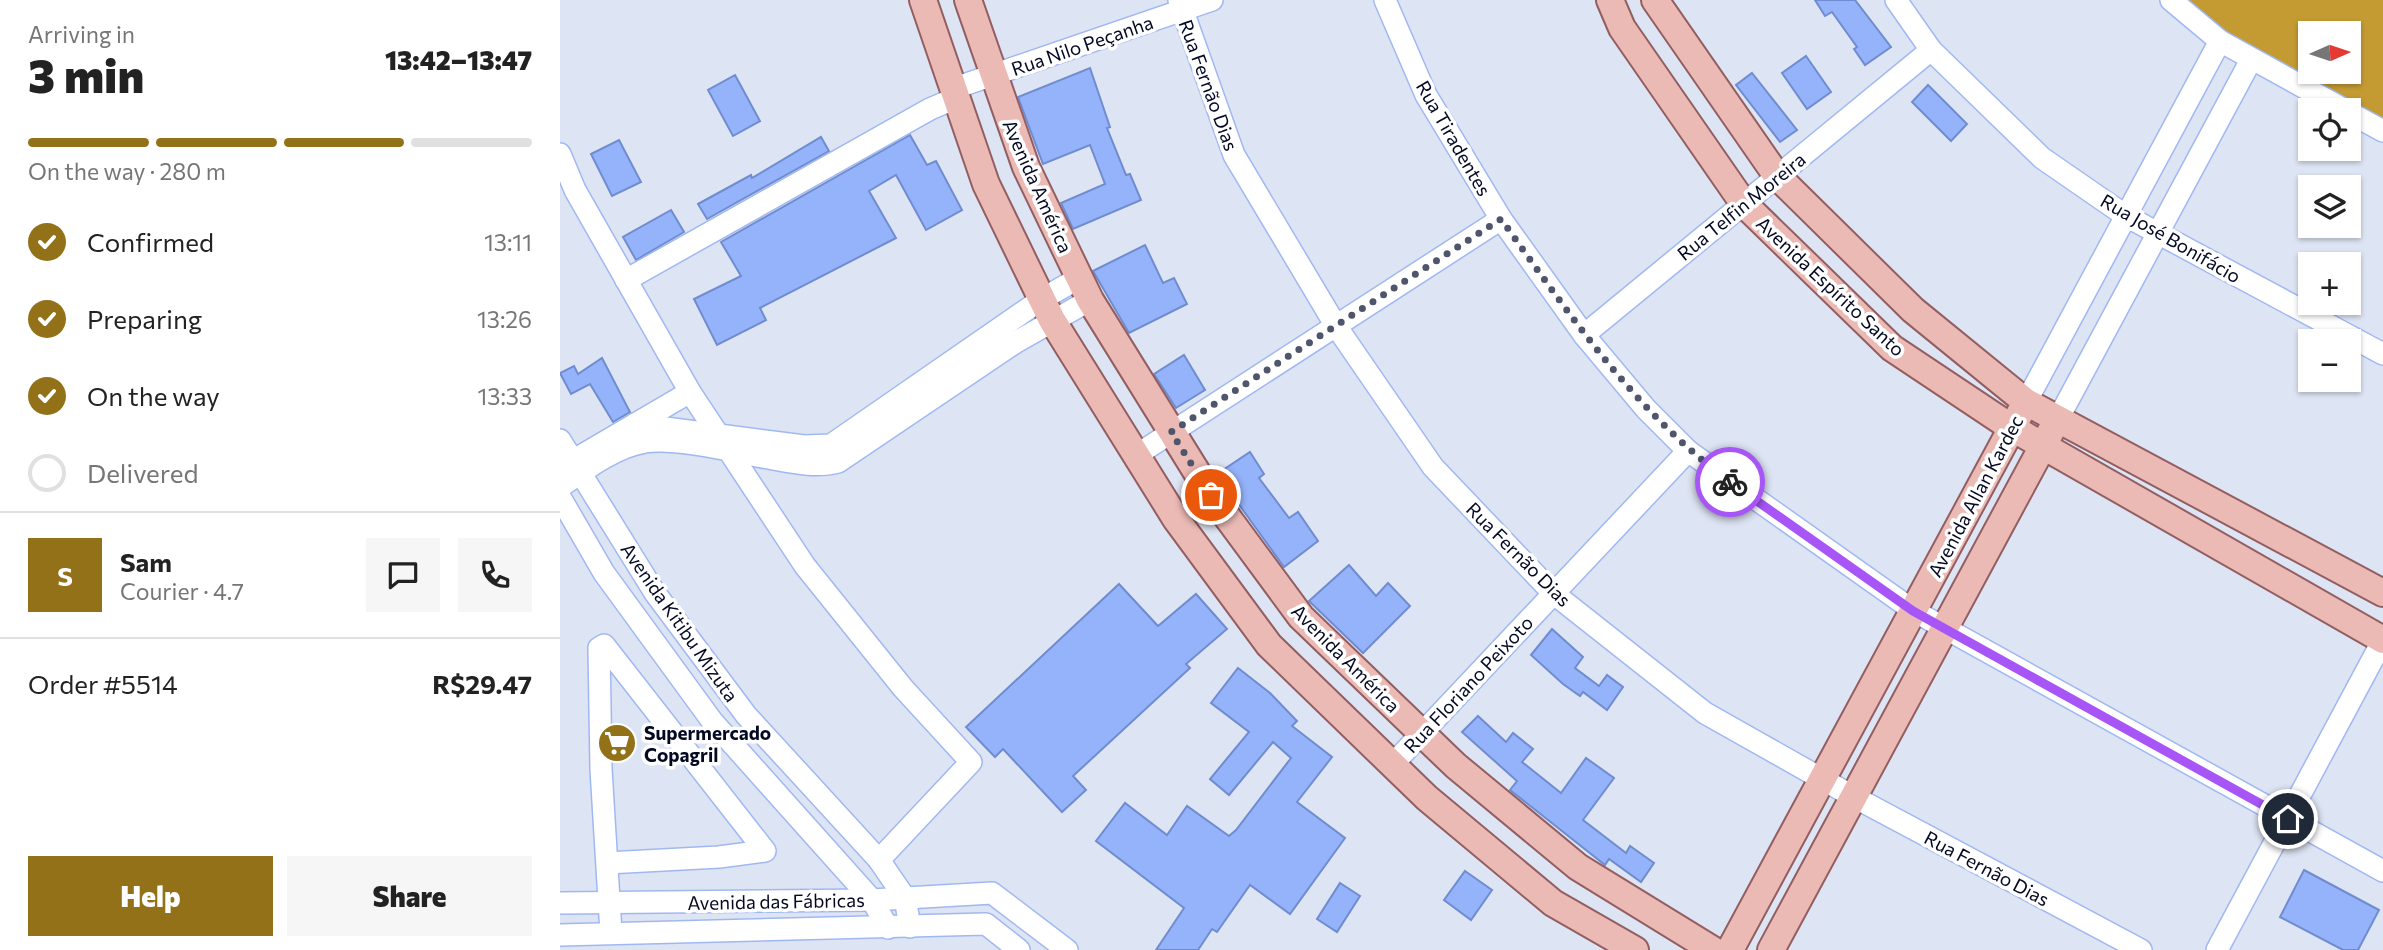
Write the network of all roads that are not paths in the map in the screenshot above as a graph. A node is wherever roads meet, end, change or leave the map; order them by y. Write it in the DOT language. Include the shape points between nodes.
graph roads {
  1 [pos="923,0"];
  2 [pos="968,0"];
  3 [pos="1212,0"];
  4 [pos="1385,0"];
  5 [pos="1610,0"];
  6 [pos="1655,0"];
  7 [pos="1896,0"];
  8 [pos="2171,0"];
  9 [pos="1181,5"];
  10 [pos="2220,41"];
  11 [pos="1931,50"];
  12 [pos="2251,60"];
  13 [pos="993,75"];
  14 [pos="954,94"];
  15 [pos="2323,98"];
  16 [pos="2361,119"];
  17 [pos="2383,131"];
  18 [pos="560,154"];
  19 [pos="1777,176"];
  20 [pos="1744,204"];
  21 [pos="2126,216"];
  22 [pos="1501,219"];
  23 [pos="2158,233"];
  24 [pos="626,280"];
  25 [pos="1085,288"];
  26 [pos="1047,310"];
  27 [pos="1336,326"];
  28 [pos="1584,335"];
  29 [pos="2383,354"];
  30 [pos="690,392"];
  31 [pos="2025,402"];
  32 [pos="2057,419"];
  33 [pos="635,424"];
  34 [pos="2012,428"];
  35 [pos="1171,432"];
  36 [pos="560,440"];
  37 [pos="724,442"];
  38 [pos="2044,445"];
  39 [pos="1688,451"];
  40 [pos="1135,456"];
  41 [pos="571,468"];
  42 [pos="560,488"];
  43 [pos="560,498"];
  44 [pos="1553,593"];
  45 [pos="2383,593"];
  46 [pos="1913,611"];
  47 [pos="1944,629"];
  48 [pos="2383,640"];
  49 [pos="746,715"];
  50 [pos="722,732"];
  51 [pos="1421,733"];
  52 [pos="692,754"];
  53 [pos="1392,765"];
  54 [pos="1822,779"];
  55 [pos="1854,797"];
  56 [pos="2288,819"];
  57 [pos="879,860"];
  58 [pos="607,863"];
  59 [pos="2383,870"];
  60 [pos="905,898"];
  61 [pos="873,900"];
  62 [pos="610,902"];
  63 [pos="560,903"];
  64 [pos="911,927"];
  65 [pos="888,928"];
  66 [pos="611,933"];
  67 [pos="560,935"];
  68 [pos="740,941"];
  69 [pos="1019,950"];
  70 [pos="1067,950"];
  71 [pos="1635,950"];
  72 [pos="1713,950"];
  73 [pos="1730,950"];
  74 [pos="1771,950"];
  75 [pos="2141,950"];
  76 [pos="2217,950"];
  1 -- 14 [label="main road"];
  2 -- 13 [label="main road, Avenida América"];
  3 -- 9 [label="street, Rua Nilo Peçanha"];
  4 -- 22 [label="street, Rua Tiradentes" via="1426,95"];
  5 -- 20 [label="main road, Avenida Espírito Santo" via="1622,28"];
  6 -- 19 [label="main road, Avenida Espírito Santo"];
  7 -- 11 [label="street, Rua José Bonifácio"];
  8 -- 10 [label="street"];
  9 -- 13 [label="street, Rua Nilo Peçanha"];
  9 -- 27 [label="street, Rua Fernão Dias" via="1234,155"];
  10 -- 12 [label="street"];
  10 -- 21 [label="street, Avenida Allan Kardec"];
  11 -- 19 [label="street, Rua Telfin Moreira"];
  11 -- 21 [label="street, Rua José Bonifácio" via="2042,158"];
  12 -- 15 [label="street"];
  12 -- 23 [label="street, Avenida Allan Kardec"];
  13 -- 14 [label="street, Rua Nilo Peçanha"];
  13 -- 25 [label="main road, Avenida América" via="1026,167"];
  14 -- 24 [label="street, Rua Nilo Peçanha"];
  14 -- 26 [label="main road" via="986,184"];
  16 -- 17 [label="street"];
  18 -- 24 [label="street"];
  19 -- 20 [label="street, Rua Telfin Moreira"];
  19 -- 31 [label="main road, Avenida Espírito Santo" via="1913,310"];
  20 -- 28 [label="street, Rua Telfin Moreira"];
  20 -- 34 [label="main road, Avenida Espírito Santo" via="1892,348"];
  21 -- 23 [label="street, Rua José Bonifácio"];
  21 -- 31 [label="street, Avenida Allan Kardec"];
  22 -- 27 [label="street"];
  22 -- 28 [label="street, Rua Tiradentes"];
  23 -- 29 [label="street, Rua José Bonifácio"];
  23 -- 32 [label="street, Avenida Allan Kardec"];
  24 -- 30 [label="street"];
  25 -- 26 [label="street"];
  25 -- 35 [label="main road, Avenida América"];
  26 -- 37 [label="street" via="831,446"];
  26 -- 40 [label="main road"];
  27 -- 35 [label="street"];
  27 -- 44 [label="street, Rua Fernão Dias" via="1433,467"];
  28 -- 39 [label="street, Rua Tiradentes"];
  30 -- 33 [label="street"];
  30 -- 37 [label="street"];
  31 -- 32 [label="main road, Avenida Espírito Santo"];
  31 -- 34 [label="main road, Avenida Allan Kardec"];
  32 -- 38 [label="main road, Avenida Allan Kardec"];
  32 -- 45 [label="main road, Avenida Espírito Santo"];
  33 -- 37 [label="street"];
  33 -- 41 [label="street"];
  34 -- 38 [label="main road, Avenida Espírito Santo"];
  34 -- 46 [label="main road, Avenida Allan Kardec"];
  35 -- 40 [label="street"];
  35 -- 51 [label="main road, Avenida América" via="1301,617"];
  36 -- 41 [label="street, Avenida Kitibu Mizuta"];
  37 -- 41 [label="street" via="645,442"];
  37 -- 57 [label="street" via="805,566 866,644 971,762"];
  38 -- 47 [label="main road, Avenida Allan Kardec"];
  38 -- 48 [label="main road, Avenida Espírito Santo"];
  39 -- 44 [label="street, Rua Floriano Peixoto"];
  39 -- 46 [label="street, Rua Tiradentes"];
  40 -- 53 [label="main road" via="1269,645"];
  41 -- 42 [label="street"];
  41 -- 49 [label="street, Avenida Kitibu Mizuta" via="655,593"];
  43 -- 50 [label="street" via="604,573"];
  44 -- 51 [label="street, Rua Floriano Peixoto"];
  44 -- 54 [label="street, Rua Fernão Dias" via="1705,713"];
  46 -- 47 [label="street, Rua Tiradentes"];
  46 -- 54 [label="main road, Avenida Allan Kardec"];
  47 -- 55 [label="main road, Avenida Allan Kardec"];
  47 -- 56 [label="street, Rua Tiradentes"];
  48 -- 56 [label="street"];
  49 -- 50 [label="street"];
  49 -- 57 [label="street, Avenida Kitibu Mizuta"];
  50 -- 52 [label="street"];
  50 -- 61 [label="street"];
  51 -- 53 [label="street, Rua Floriano Peixoto"];
  51 -- 72 [label="main road, Avenida América" via="1578,867"];
  52 -- 58 [label="street" via="765,851"];
  52 -- 58 [label="street" via="604,645 599,648"];
  53 -- 71 [label="main road" via="1553,903"];
  54 -- 55 [label="street, Rua Fernão Dias"];
  54 -- 73 [label="main road, Avenida Allan Kardec"];
  55 -- 74 [label="main road, Avenida Allan Kardec"];
  55 -- 75 [label="street, Rua Fernão Dias"];
  56 -- 59 [label="street, Rua Tiradentes"];
  56 -- 76 [label="street"];
  57 -- 60 [label="street, Avenida Kitibu Mizuta"];
  58 -- 62 [label="street"];
  60 -- 61 [label="street, Avenida das Fábricas"];
  60 -- 64 [label="street, Avenida Kitibu Mizuta"];
  60 -- 70 [label="street, Avenida das Fábricas" via="992,893"];
  61 -- 62 [label="street, Avenida das Fábricas"];
  61 -- 65 [label="street"];
  62 -- 63 [label="street, Avenida das Fábricas"];
  62 -- 66 [label="street"];
  64 -- 65 [label="street, Avenida das Fábricas"];
  64 -- 69 [label="street, Avenida das Fábricas" via="986,924"];
  65 -- 68 [label="street, Avenida das Fábricas"];
  66 -- 67 [label="street, Avenida das Fábricas"];
  66 -- 68 [label="street, Avenida das Fábricas"];
}
